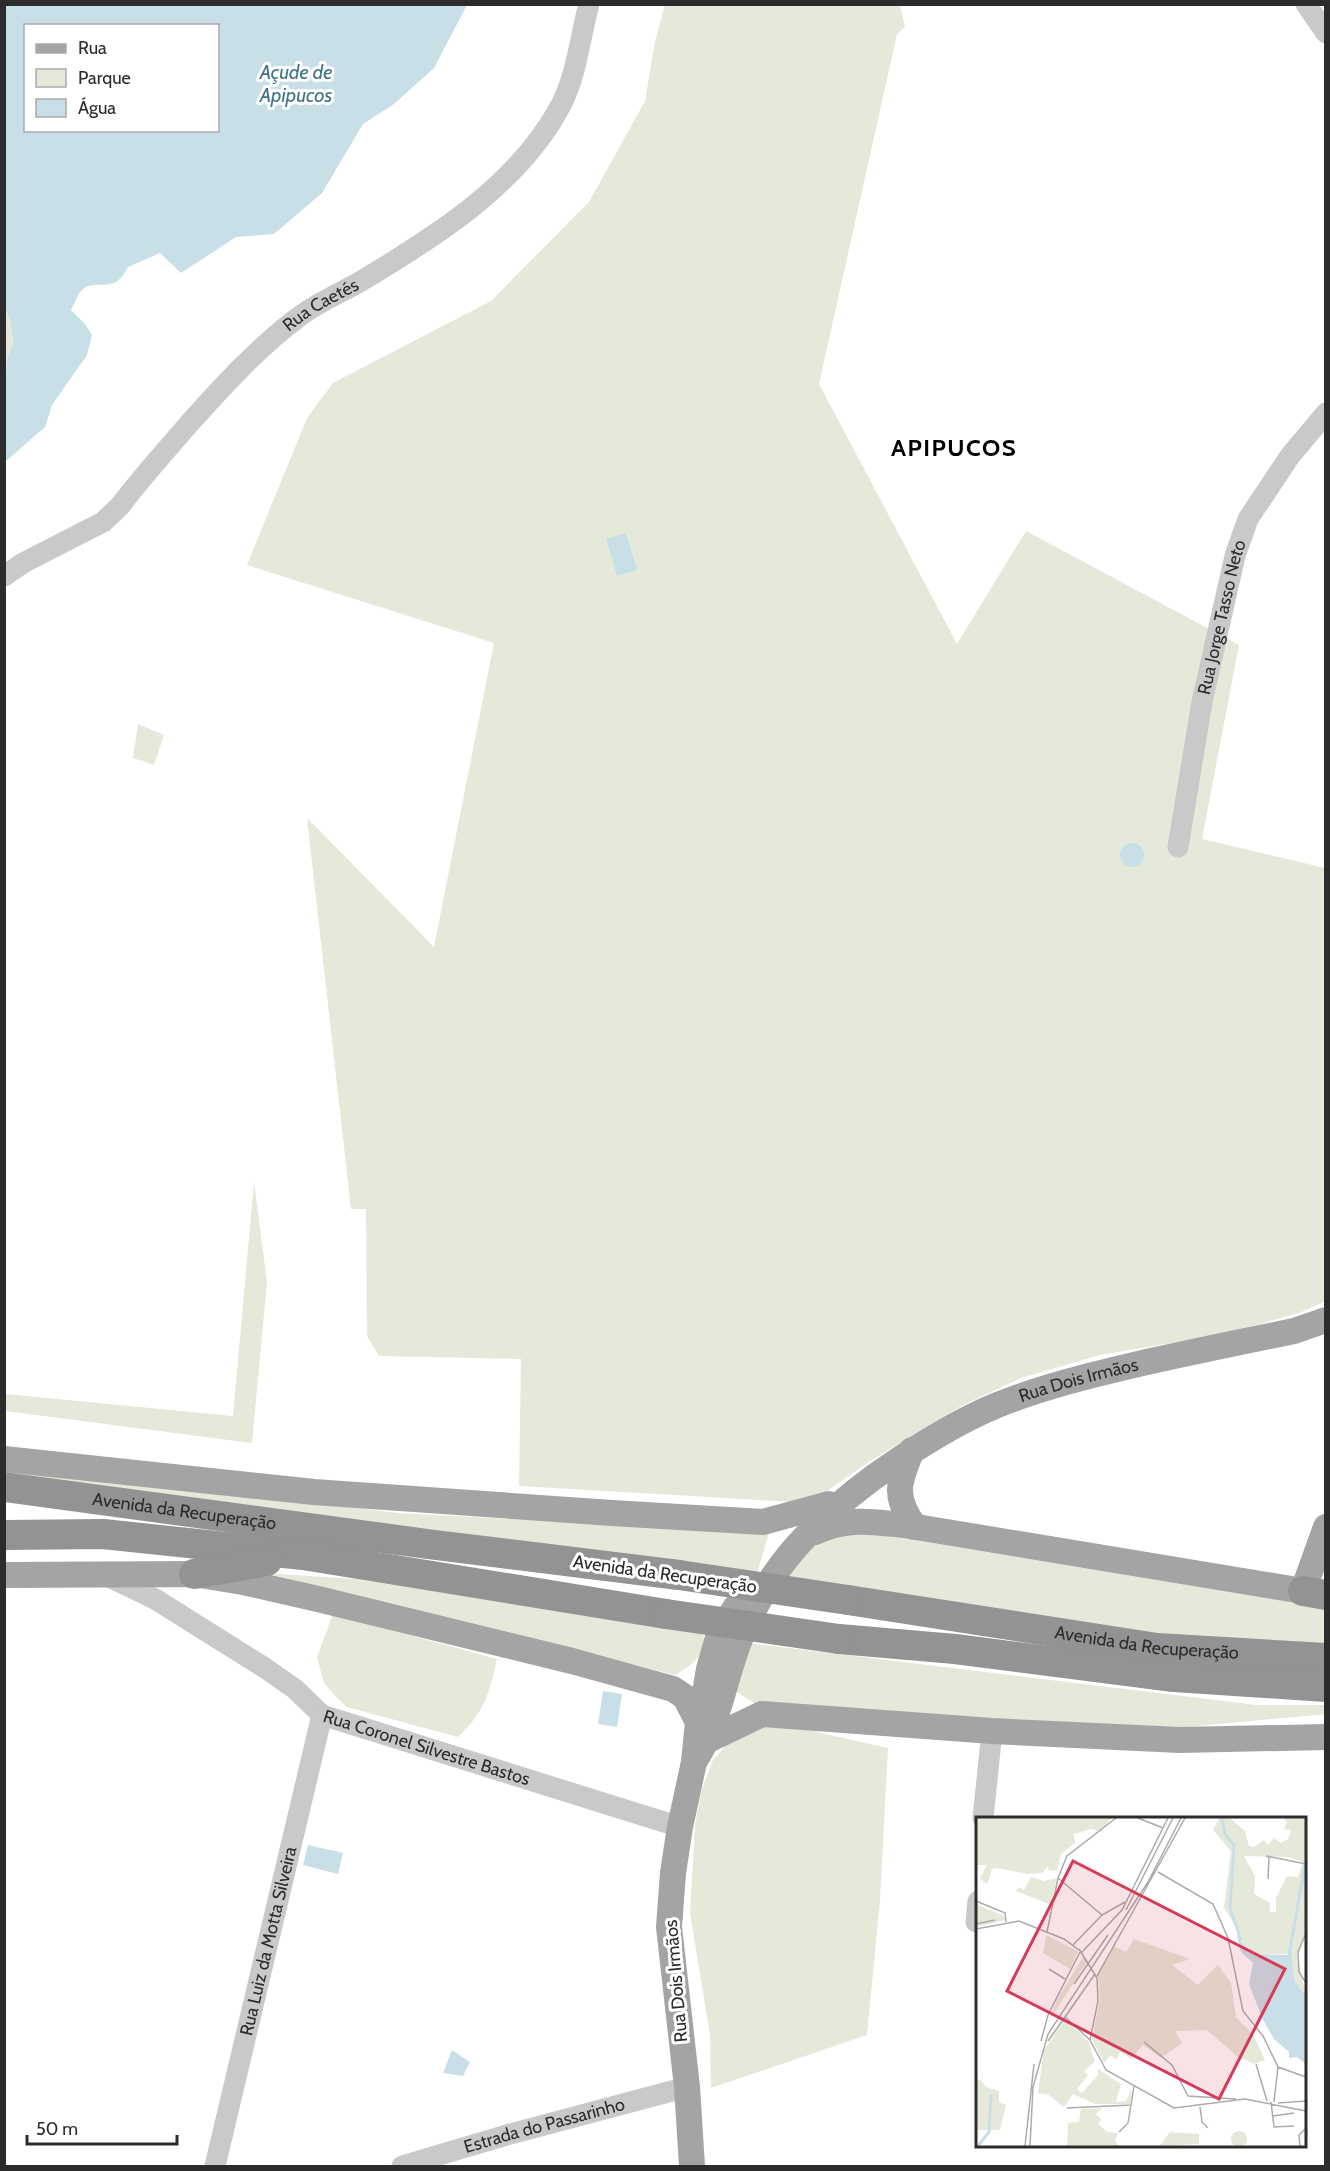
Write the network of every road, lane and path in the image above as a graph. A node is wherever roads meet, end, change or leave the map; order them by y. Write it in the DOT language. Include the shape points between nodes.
graph roads {
  1 [pos="589,4"];
  2 [pos="1306,4"];
  3 [pos="1326,33"];
  4 [pos="1326,413"];
  5 [pos="4,576"];
  6 [pos="1178,847"];
  7 [pos="1326,1320"];
  8 [pos="912,1450"];
  9 [pos="4,1459"];
  10 [pos="4,1487"];
  11 [pos="854,1492"];
  12 [pos="829,1504"];
  13 [pos="763,1522"];
  14 [pos="915,1527"];
  15 [pos="1326,1527"];
  16 [pos="4,1535"];
  17 [pos="806,1537"];
  18 [pos="776,1553"];
  19 [pos="303,1555"];
  20 [pos="102,1574"];
  21 [pos="194,1574"];
  22 [pos="4,1575"];
  23 [pos="1314,1593"];
  24 [pos="1326,1658"];
  25 [pos="717,1677"];
  26 [pos="1326,1687"];
  27 [pos="670,1688"];
  28 [pos="762,1714"];
  29 [pos="322,1715"];
  30 [pos="703,1731"];
  31 [pos="992,1731"];
  32 [pos="1326,1737"];
  33 [pos="983,1817"];
  34 [pos="680,1827"];
  35 [pos="687,2087"];
  36 [pos="215,2166"];
  37 [pos="402,2166"];
  38 [pos="692,2166"];
  1 -- 5 [label="street, Rua Caetés" via="576,65 562,103 541,137 514,169 476,204 427,239 302,314 263,346 103,522"];
  2 -- 3 [label="street"];
  4 -- 6 [label="street, Rua Jorge Tasso Neto" via="1290,456 1248,519 1235,556 1202,702"];
  7 -- 8 [label="main road, Rua Dois Irmãos" via="1294,1331 1037,1390 993,1407"];
  8 -- 11 [label="main road, Rua Dois Irmãos"];
  8 -- 14 [label="main road" via="899,1487 905,1514"];
  9 -- 13 [label="main road, Avenida da Recuperação" via="314,1492"];
  10 -- 24 [label="highway, Avenida da Recuperação, bridge" via="679,1575 1157,1648"];
  11 -- 12 [label="main road, Rua Dois Irmãos"];
  11 -- 17 [label="main road, Rua Dois Irmãos"];
  12 -- 13 [label="main road, Rua Dois Irmãos"];
  12 -- 18 [label="main road, Rua Dois Irmãos"];
  13 -- 18 [label="main road" via="782,1535"];
  14 -- 17 [label="main road" via="852,1521"];
  14 -- 23 [label="main road"];
  15 -- 23 [label="main road"];
  16 -- 19 [label="highway, Avenida da Recuperação" via="103,1534"];
  17 -- 25 [label="main road, Rua Dois Irmãos" via="785,1560 750,1615 733,1657"];
  18 -- 25 [label="main road, Rua Dois Irmãos" via="742,1596 719,1634"];
  19 -- 21 [label="highway"];
  19 -- 26 [label="highway, Avenida da Recuperação, bridge" via="839,1639 955,1649 1174,1677"];
  20 -- 21 [label="main road"];
  20 -- 22 [label="main road"];
  20 -- 29 [label="street, Rua Coronel Silvestre Bastos" via="155,1599 265,1668 296,1689"];
  21 -- 27 [label="main road" via="318,1599"];
  25 -- 27 [label="main road"];
  25 -- 28 [label="main road" via="739,1707"];
  25 -- 30 [label="main road, Rua Dois Irmãos"];
  27 -- 30 [label="main road" via="684,1697"];
  28 -- 30 [label="main road"];
  28 -- 31 [label="main road"];
  29 -- 34 [label="street, Rua Coronel Silvestre Bastos"];
  29 -- 36 [label="street, Rua Luiz da Motta Silveira"];
  30 -- 34 [label="main road, Rua Dois Irmãos"];
  31 -- 32 [label="main road" via="1180,1740"];
  31 -- 33 [label="street"];
  34 -- 35 [label="main road, Rua Dois Irmãos" via="669,1927"];
  35 -- 37 [label="street, Estrada do Passarinho"];
  35 -- 38 [label="main road, Rua Dois Irmãos"];
}
